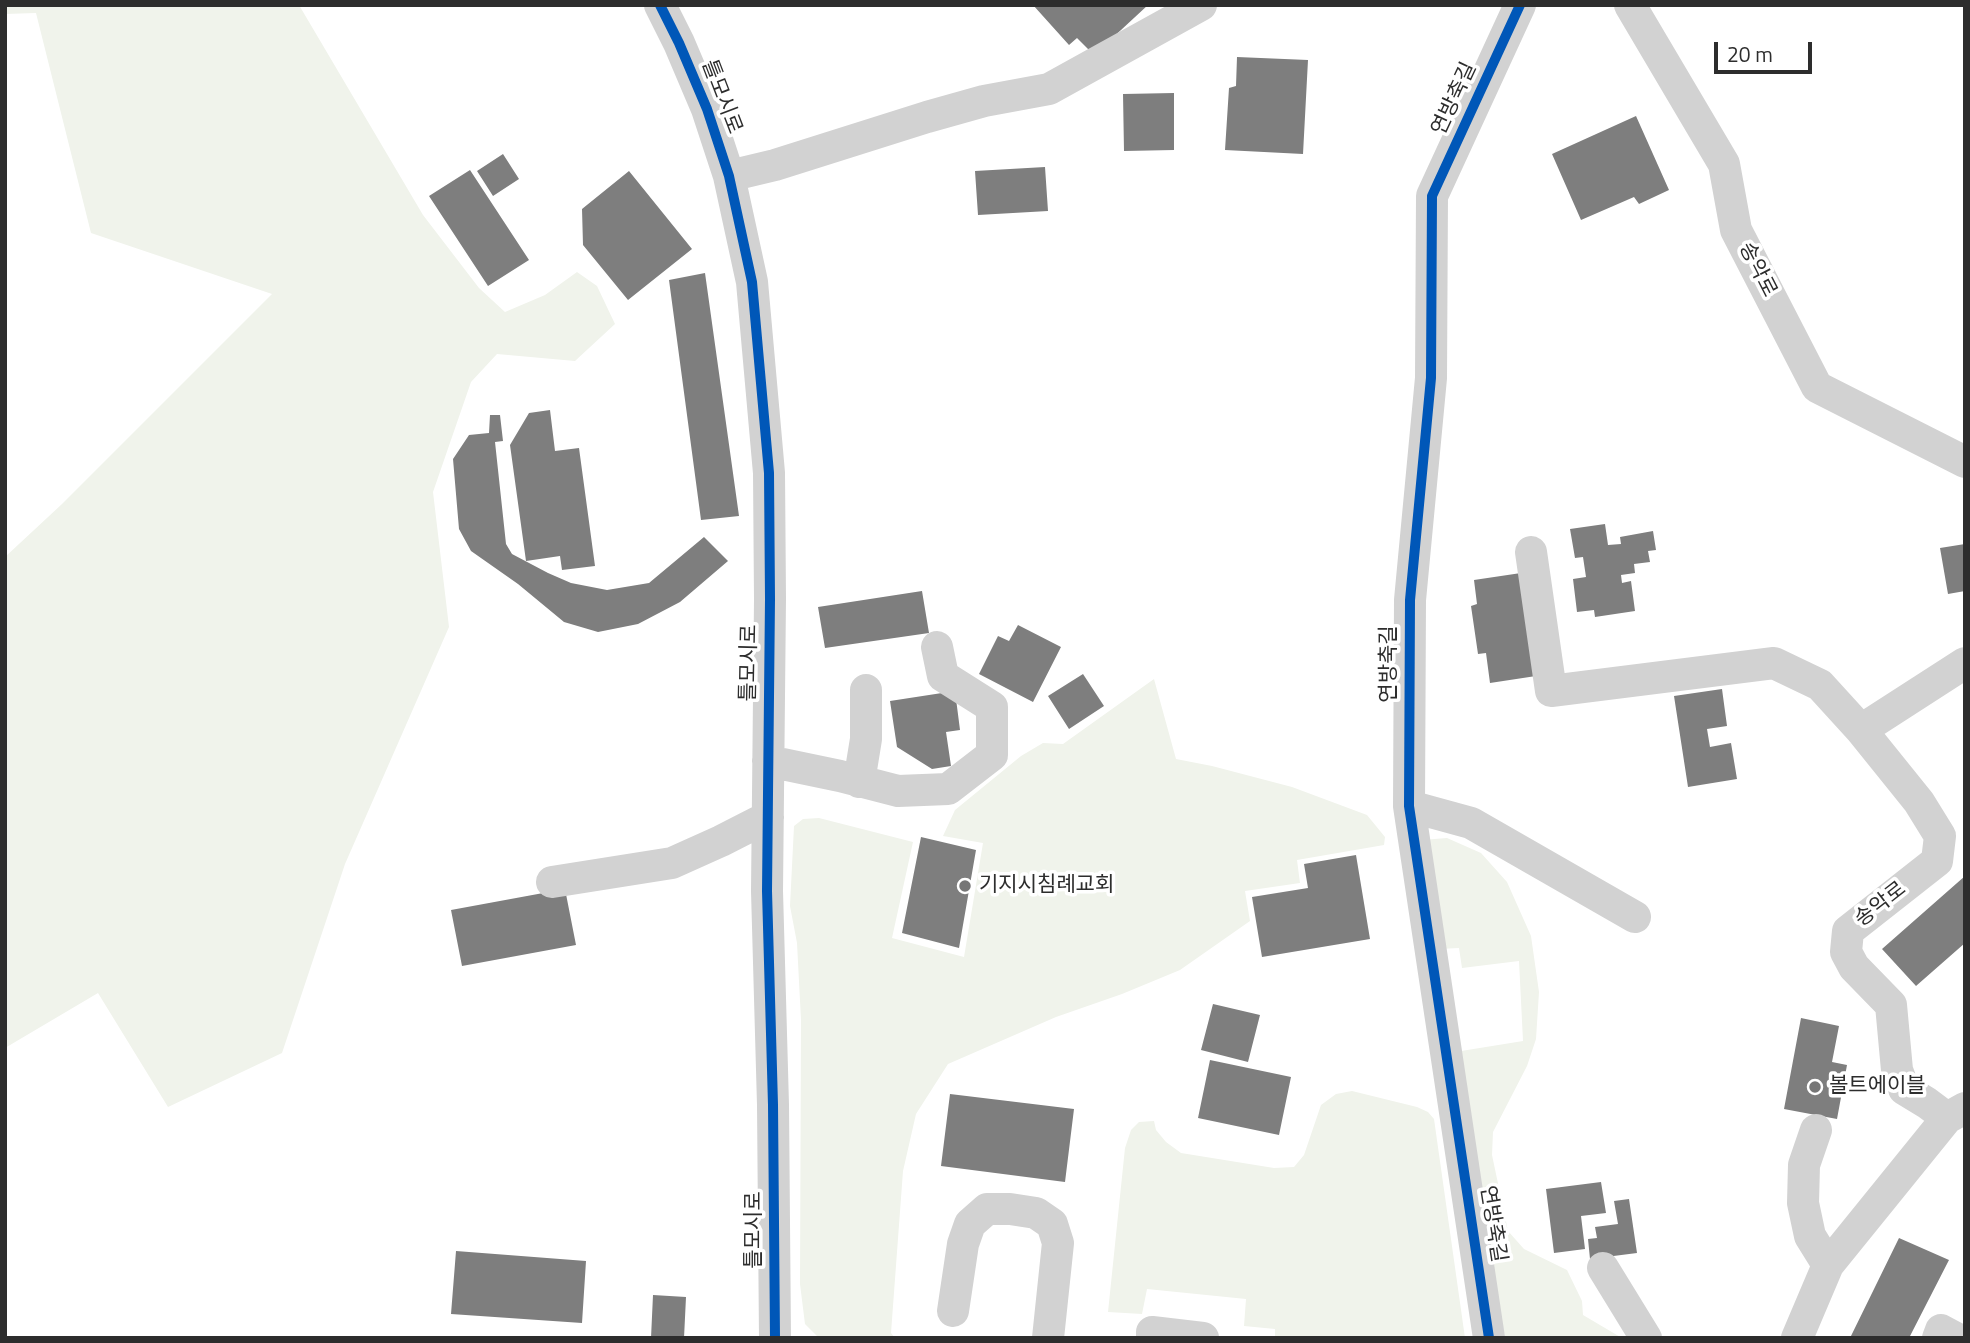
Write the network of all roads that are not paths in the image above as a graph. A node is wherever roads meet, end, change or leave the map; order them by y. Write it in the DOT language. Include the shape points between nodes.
graph roads {
  1 [pos="660,5"];
  2 [pos="1201,5"];
  3 [pos="1520,5"];
  4 [pos="1630,5"];
  5 [pos="729,176"];
  6 [pos="1965,462"];
  7 [pos="1531,552"];
  8 [pos="937,647"];
  9 [pos="1965,663"];
  10 [pos="866,690"];
  11 [pos="1861,730"];
  12 [pos="768,761"];
  13 [pos="859,782"];
  14 [pos="1409,806"];
  15 [pos="768,817"];
  16 [pos="552,882"];
  17 [pos="1635,917"];
  18 [pos="1956,1113"];
  19 [pos="1816,1130"];
  20 [pos="1828,1265"];
  21 [pos="1603,1268"];
  22 [pos="953,1311"];
  23 [pos="775,1338"];
  24 [pos="1048,1338"];
  25 [pos="1152,1338"];
  26 [pos="1203,1338"];
  27 [pos="1489,1338"];
  28 [pos="1646,1338"];
  29 [pos="1797,1338"];
  30 [pos="1938,1338"];
  31 [pos="1956,1338"];
  1 -- 5 [label="street, 틀모시로" via="707,109"];
  2 -- 5 [label="street" via="1049,89 984,101"];
  3 -- 14 [label="street, 연방축길" via="1432,196 1431,378 1410,600"];
  4 -- 6 [label="street, 송악로" via="1724,164 1736,230 1817,387"];
  5 -- 12 [label="street, 틀모시로" via="752,282 769,472"];
  7 -- 11 [label="street, 송악로" via="1551,691 1774,663 1820,685"];
  8 -- 13 [label="street" via="943,677 992,707 992,755 948,789 898,791"];
  9 -- 11 [label="street"];
  10 -- 13 [label="street" via="866,739"];
  11 -- 18 [label="street, 송악로" via="1940,836 1937,861 1848,930 1846,951 1854,967 1891,1005 1897,1070 1904,1089"];
  12 -- 13 [label="street"];
  12 -- 15 [label="street, 틀모시로"];
  14 -- 17 [label="street" via="1471,823"];
  14 -- 27 [label="street, 연방축길"];
  15 -- 16 [label="street" via="672,863"];
  15 -- 23 [label="street, 틀모시로"];
  18 -- 20 [label="street"];
  19 -- 20 [label="street" via="1804,1165 1803,1203 1810,1236"];
  20 -- 29 [label="street"];
  21 -- 28 [label="street"];
  22 -- 24 [label="street" via="970,1224 987,1209 1035,1213 1052,1224 1058,1243"];
  25 -- 26 [label="street" via="1152,1332"];
  30 -- 31 [label="street" via="1941,1330"];
}
